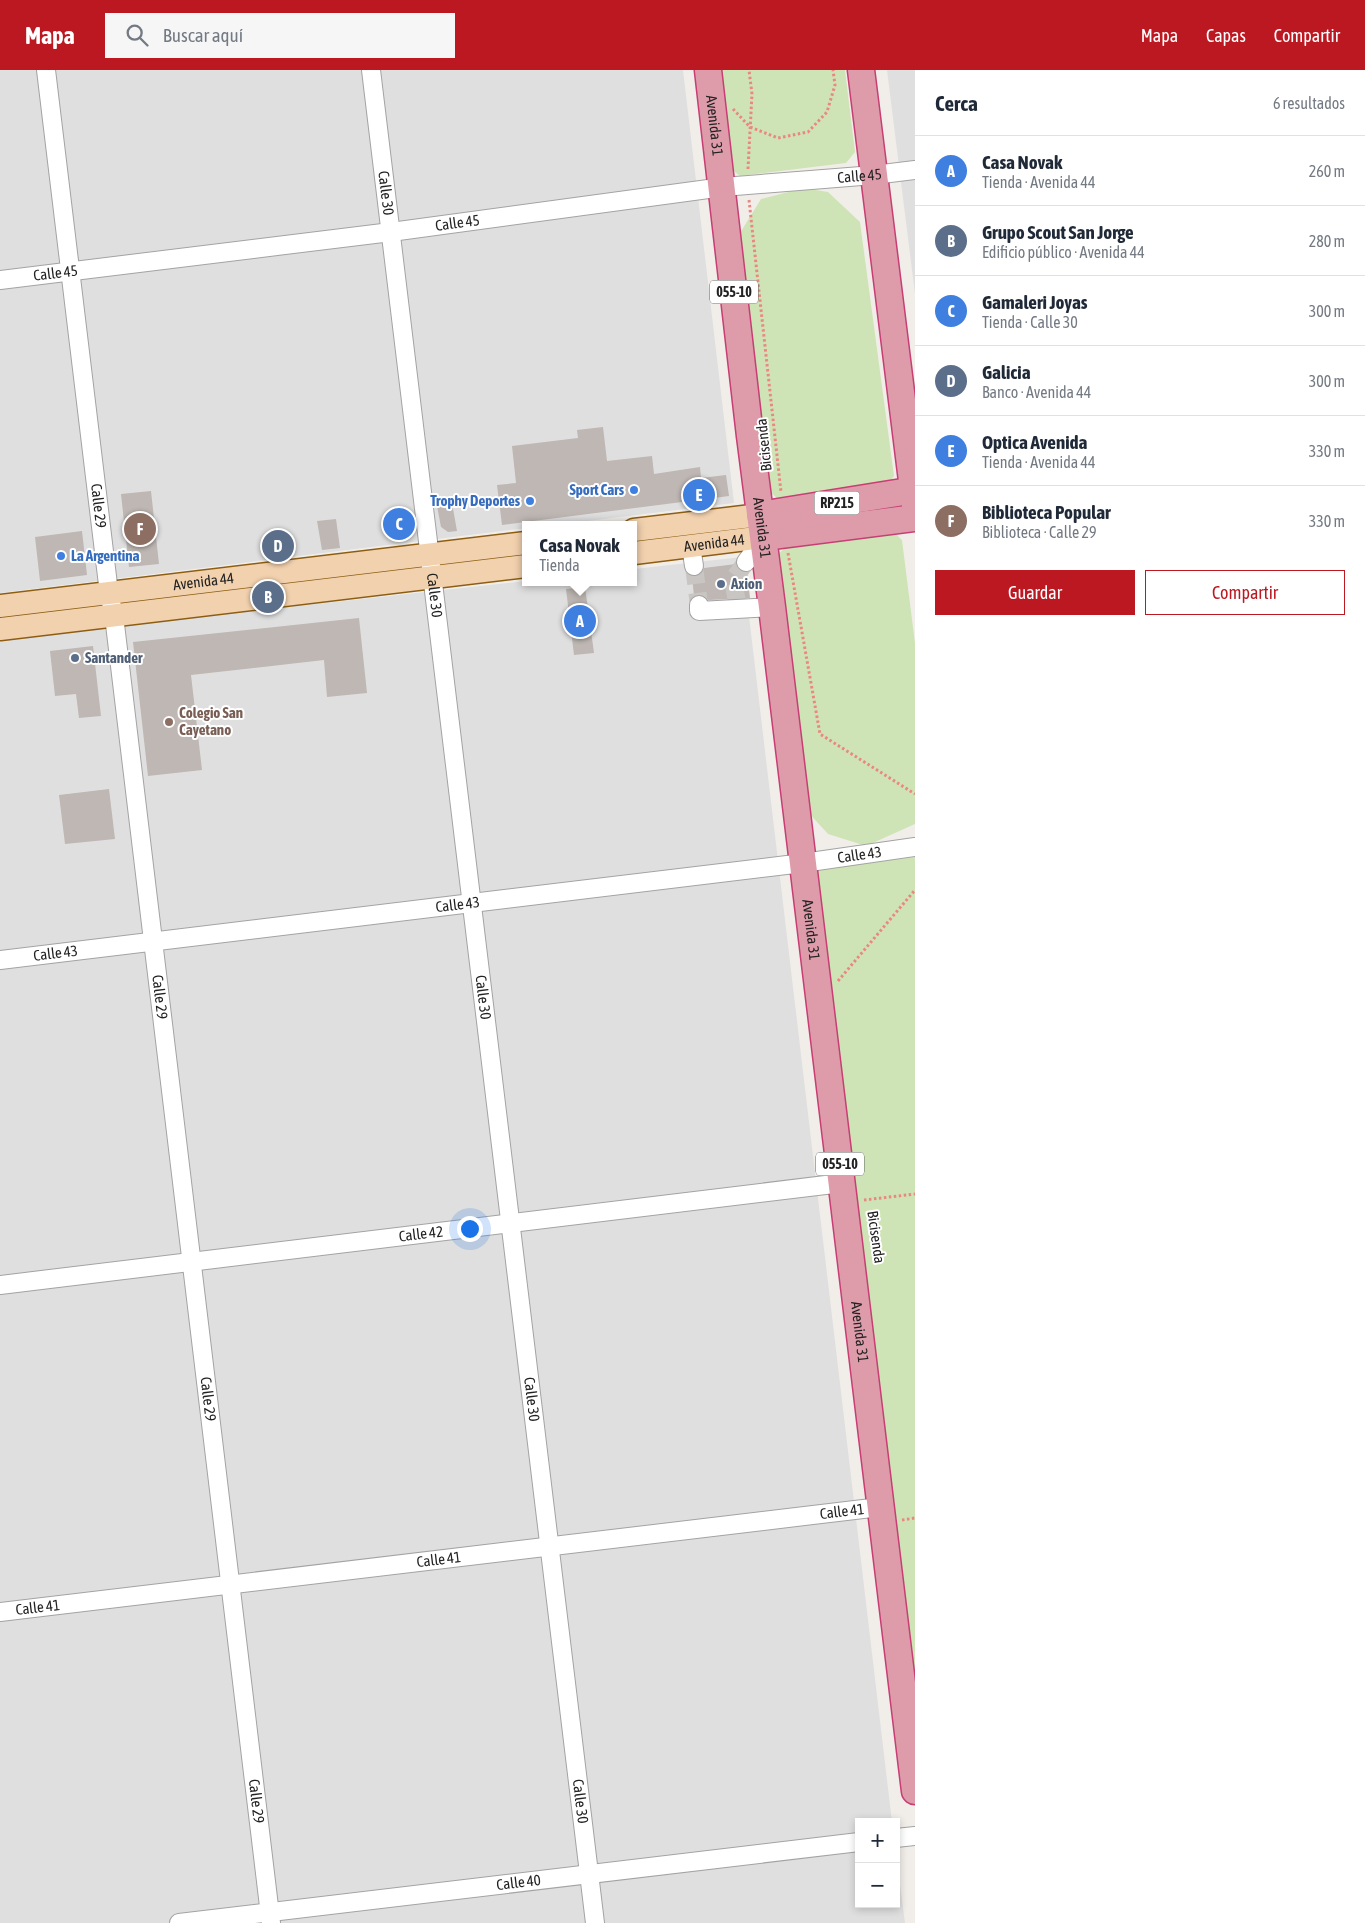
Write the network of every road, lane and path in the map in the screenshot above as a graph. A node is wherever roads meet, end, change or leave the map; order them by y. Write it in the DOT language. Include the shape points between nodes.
graph roads {
  1 [pos="46,70"];
  2 [pos="371,70"];
  3 [pos="708,70"];
  4 [pos="749,70"];
  5 [pos="833,70"];
  6 [pos="861,70"];
  7 [pos="729,105"];
  8 [pos="750,127"];
  9 [pos="915,170"];
  10 [pos="874,175"];
  11 [pos="735,186"];
  12 [pos="391,232"];
  13 [pos="70,271"];
  14 [pos="0,280"];
  15 [pos="914,495"];
  16 [pos="915,518"];
  17 [pos="773,524"];
  18 [pos="637,530"];
  19 [pos="522,543"];
  20 [pos="637,553"];
  21 [pos="430,554"];
  22 [pos="746,562"];
  23 [pos="522,567"];
  24 [pos="433,578"];
  25 [pos="109,593"];
  26 [pos="698,605"];
  27 [pos="0,606"];
  28 [pos="772,607"];
  29 [pos="114,616"];
  30 [pos="0,629"];
  31 [pos="915,794"];
  32 [pos="915,847"];
  33 [pos="803,863"];
  34 [pos="915,890"];
  35 [pos="472,904"];
  36 [pos="153,942"];
  37 [pos="0,960"];
  38 [pos="838,981"];
  39 [pos="843,1193"];
  40 [pos="915,1194"];
  41 [pos="510,1223"];
  42 [pos="192,1262"];
  43 [pos="0,1285"];
  44 [pos="880,1507"];
  45 [pos="902,1520"];
  46 [pos="903,1529"];
  47 [pos="549,1546"];
  48 [pos="230,1585"];
  49 [pos="0,1612"];
  50 [pos="915,1791"];
  51 [pos="915,1836"];
  52 [pos="900,1838"];
  53 [pos="855,1842"];
  54 [pos="589,1874"];
  55 [pos="270,1918"];
  56 [pos="179,1923"];
  57 [pos="595,1923"];
  1 -- 13 [label="street, Calle 29"];
  2 -- 12 [label="street, Calle 30"];
  3 -- 11 [label="highway, Avenida 31 / 055-10"];
  4 -- 8 [label="path, Bicisenda" via="752,94"];
  5 -- 8 [label="path" via="835,85 827,112 808,132 778,138"];
  6 -- 10 [label="highway"];
  7 -- 8 [label="path"];
  8 -- 11 [label="path, Bicisenda"];
  9 -- 10 [label="street, Calle 45"];
  10 -- 11 [label="street, Calle 45"];
  10 -- 15 [label="highway"];
  11 -- 12 [label="street, Calle 45"];
  11 -- 17 [label="highway, Avenida 31 / 055-10"];
  11 -- 17 [label="path, Bicisenda"];
  12 -- 13 [label="street, Calle 45"];
  12 -- 21 [label="street, Calle 30"];
  13 -- 14 [label="street, Calle 45"];
  13 -- 25 [label="street, Calle 29"];
  15 -- 17 [label="highway, Avenida 44 / RP215"];
  16 -- 17 [label="highway, Avenida 44 / RP215"];
  17 -- 18 [label="main road, Avenida 44"];
  17 -- 20 [label="main road, Avenida 44" via="692,556"];
  17 -- 22 [label="street"];
  17 -- 28 [label="highway, Avenida 31 / 055-10"];
  17 -- 31 [label="path, Bicisenda" via="820,734"];
  19 -- 21 [label="main road, Avenida 44"];
  21 -- 24 [label="street, Calle 30"];
  21 -- 25 [label="main road, Avenida 44"];
  23 -- 24 [label="main road, Avenida 44"];
  24 -- 29 [label="main road, Avenida 44"];
  24 -- 35 [label="street, Calle 30"];
  25 -- 27 [label="main road, Avenida 44"];
  25 -- 29 [label="street, Calle 29"];
  26 -- 28 [label="street" via="699,611 737,606"];
  28 -- 33 [label="highway, Avenida 31 / 055-10"];
  29 -- 30 [label="main road, Avenida 44"];
  29 -- 36 [label="street, Calle 29"];
  32 -- 33 [label="street, Calle 43"];
  33 -- 35 [label="street, Calle 43"];
  33 -- 39 [label="highway, Avenida 31 / 055-10"];
  34 -- 38 [label="path"];
  35 -- 36 [label="street, Calle 43"];
  35 -- 41 [label="street, Calle 30"];
  36 -- 37 [label="street, Calle 43"];
  36 -- 42 [label="street, Calle 29"];
  39 -- 40 [label="path"];
  39 -- 41 [label="street, Calle 42"];
  39 -- 44 [label="highway, Avenida 31 / 055-10"];
  41 -- 42 [label="street, Calle 42"];
  41 -- 47 [label="street, Calle 30"];
  42 -- 43 [label="street, Calle 42"];
  42 -- 48 [label="street, Calle 29"];
  44 -- 47 [label="street, Calle 41"];
  44 -- 50 [label="highway, Avenida 31 / 055-10"];
  45 -- 46 [label="path"];
  47 -- 48 [label="street, Calle 41"];
  47 -- 54 [label="street, Calle 30"];
  48 -- 49 [label="street, Calle 41"];
  48 -- 55 [label="street, Calle 29"];
  51 -- 52 [label="street"];
  53 -- 54 [label="street, Calle 40"];
  54 -- 55 [label="street, Calle 40"];
  54 -- 57 [label="street, Calle 30"];
  55 -- 56 [label="street, Calle 40"];
}
